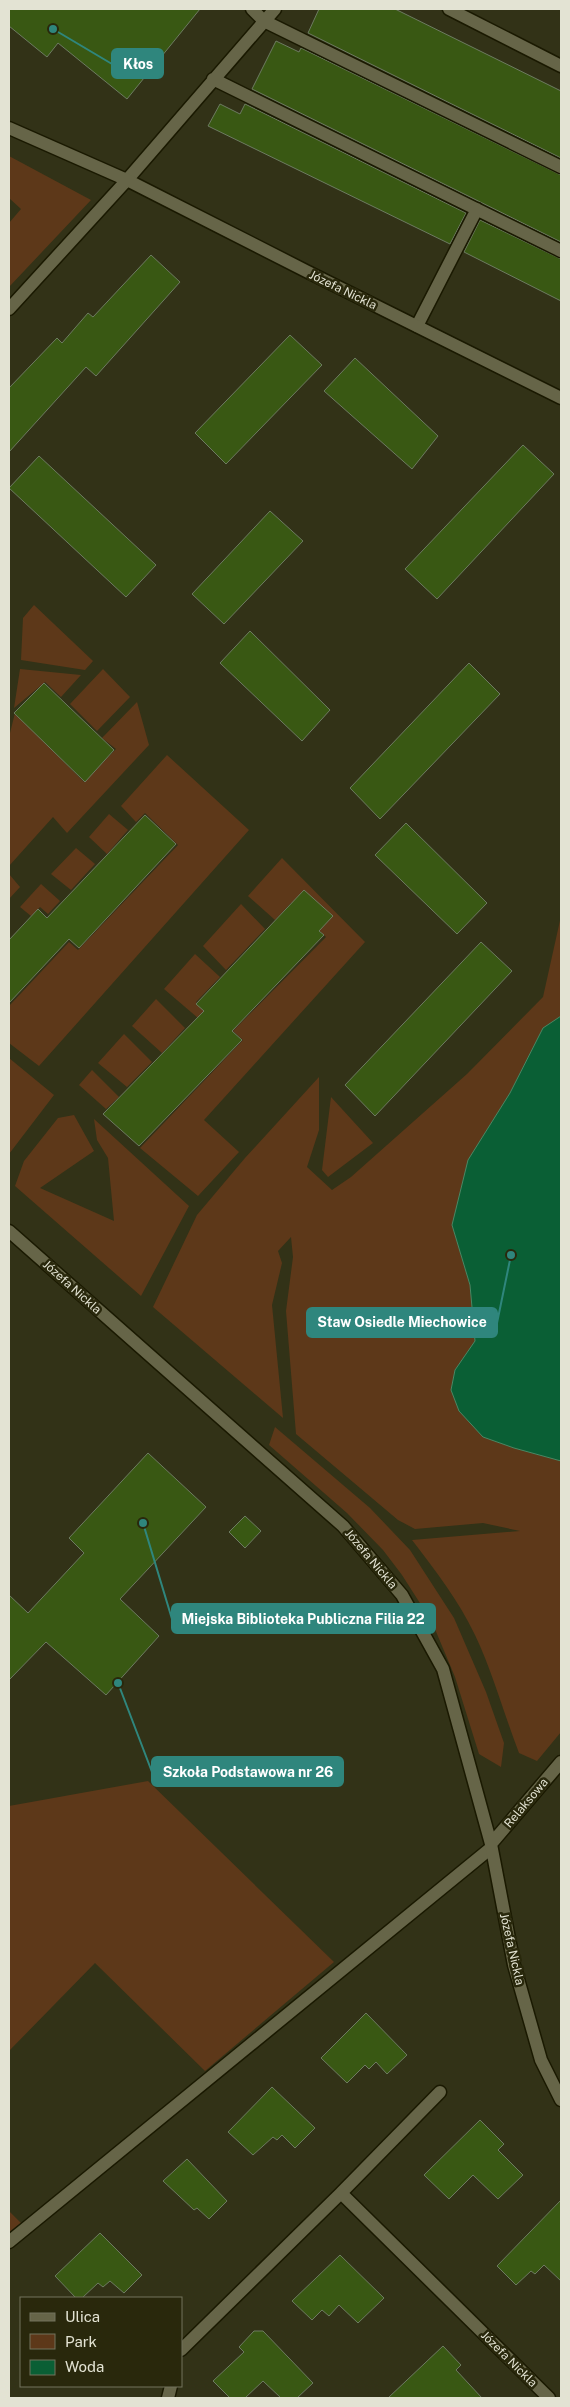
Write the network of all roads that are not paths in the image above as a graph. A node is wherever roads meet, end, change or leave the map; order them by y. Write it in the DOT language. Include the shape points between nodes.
graph roads {
  1 [pos="252,9"];
  2 [pos="275,9"];
  3 [pos="449,9"];
  4 [pos="264,21"];
  5 [pos="561,66"];
  6 [pos="213,80"];
  7 [pos="9,128"];
  8 [pos="561,166"];
  9 [pos="127,180"];
  10 [pos="477,209"];
  11 [pos="561,250"];
  12 [pos="9,309"];
  13 [pos="417,326"];
  14 [pos="561,398"];
  15 [pos="9,1231"];
  16 [pos="561,1762"];
  17 [pos="491,1846"];
  18 [pos="440,2092"];
  19 [pos="561,2100"];
  20 [pos="341,2193"];
  21 [pos="9,2242"];
  22 [pos="182,2349"];
  23 [pos="549,2398"];
  1 -- 4 [label="street"];
  2 -- 4 [label="street"];
  3 -- 5 [label="street"];
  4 -- 6 [label="street"];
  4 -- 8 [label="street"];
  6 -- 9 [label="street"];
  6 -- 10 [label="street"];
  7 -- 9 [label="street, Józefa Nickla"];
  9 -- 12 [label="street"];
  9 -- 13 [label="street, Józefa Nickla"];
  10 -- 11 [label="street"];
  10 -- 13 [label="street"];
  13 -- 14 [label="street, Józefa Nickla"];
  15 -- 17 [label="street, Józefa Nickla" via="343,1526 402,1596 443,1669"];
  16 -- 17 [label="street, Relaksowa"];
  17 -- 19 [label="street, Józefa Nickla" via="520,1984 541,2060"];
  17 -- 21 [label="street, Relaksowa"];
  18 -- 20 [label="street"];
  20 -- 22 [label="street"];
  20 -- 23 [label="street, Józefa Nickla"];
}
